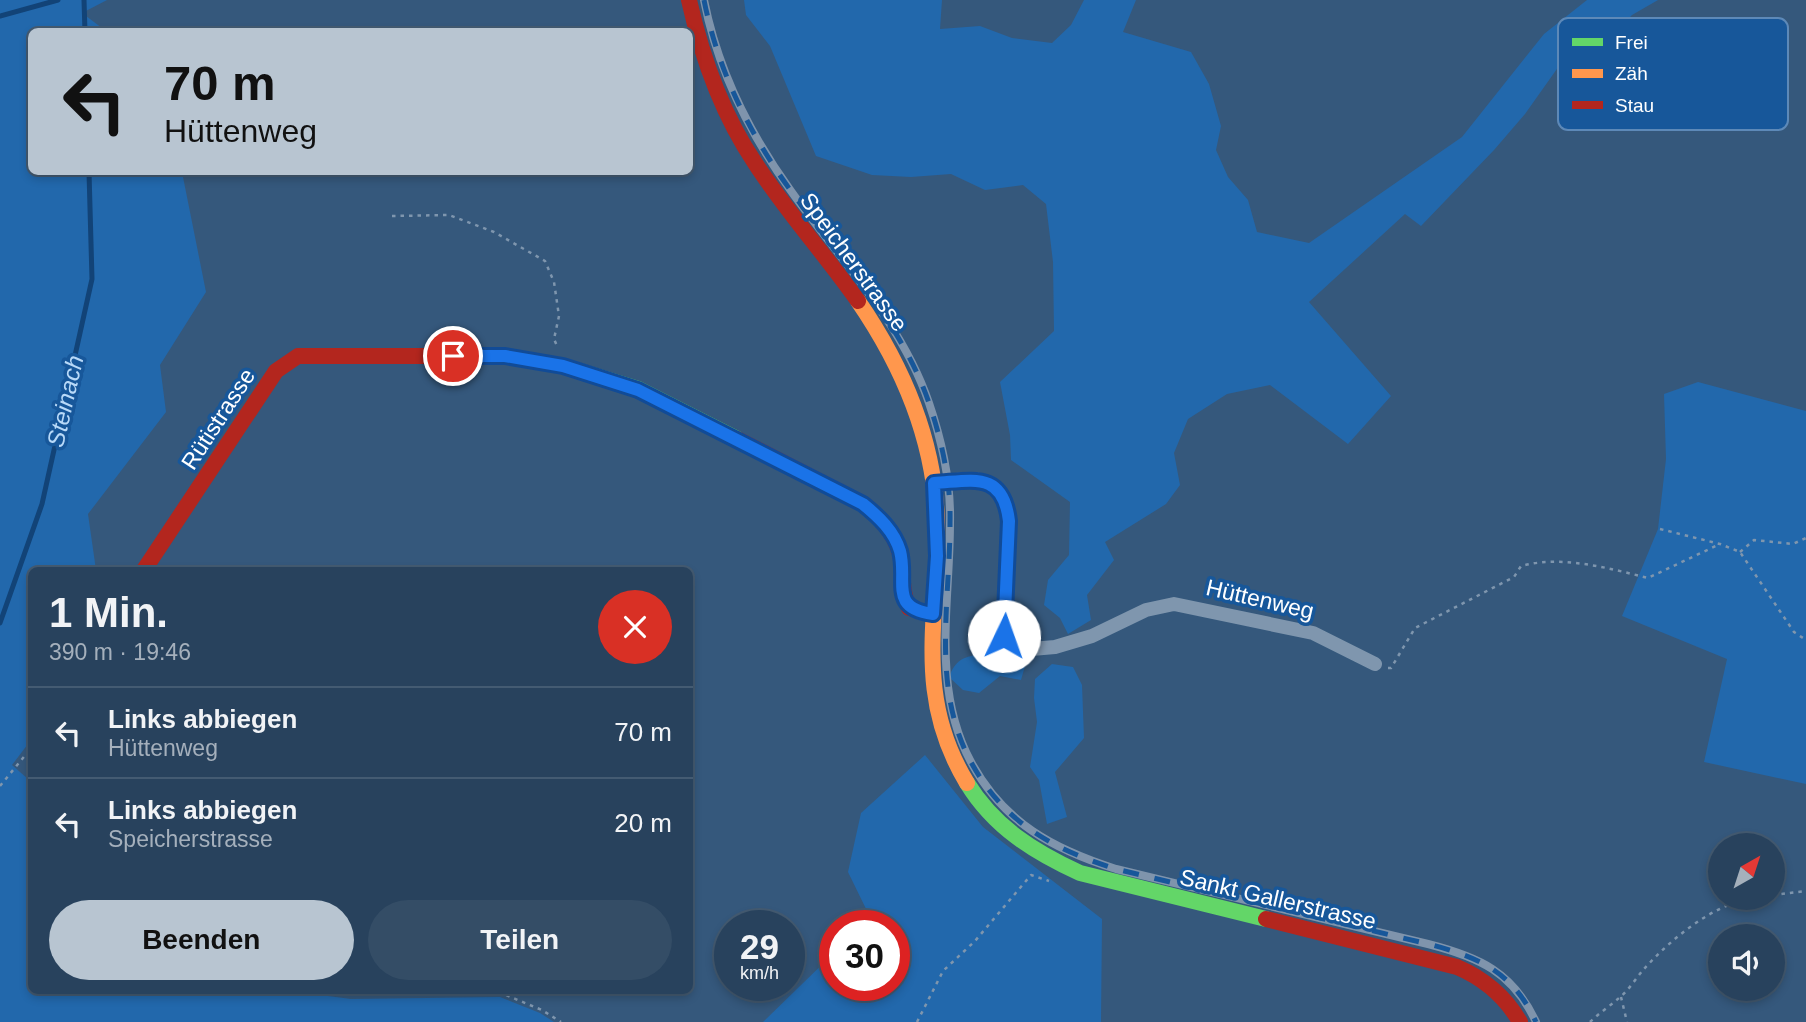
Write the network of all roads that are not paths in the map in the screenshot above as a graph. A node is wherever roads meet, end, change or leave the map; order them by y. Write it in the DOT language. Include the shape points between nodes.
graph roads {
  1 [pos="689,0"];
  2 [pos="934,483"];
  3 [pos="146,567"];
  4 [pos="933,614"];
  5 [pos="1375,664"];
  6 [pos="1012,835"];
  7 [pos="1520,1022"];
  1 -- 2 [label="main road, Speicherstrasse" via="703,56 733,129 768,183 862,305 895,358 919,415"];
  2 -- 4 [label="main road, Speicherstrasse" via="937,556"];
  2 -- 5 [label="street, Hüttenweg" via="980,480 997,490 1005,503 1010,534 1004,636 1014,648 1028,651 1074,643 1146,610 1174,604 1312,633"];
  3 -- 4 [label="main road, Rütistrasse" via="276,371 299,356 505,356 563,366 638,390 863,504 894,537 901,553 902,594 909,608"];
  4 -- 6 [label="main road, Speicherstrasse" via="932,680 940,727 973,794"];
  6 -- 7 [label="main road, Sankt Gallerstrasse" via="1080,873 1465,970 1501,992"];
}
